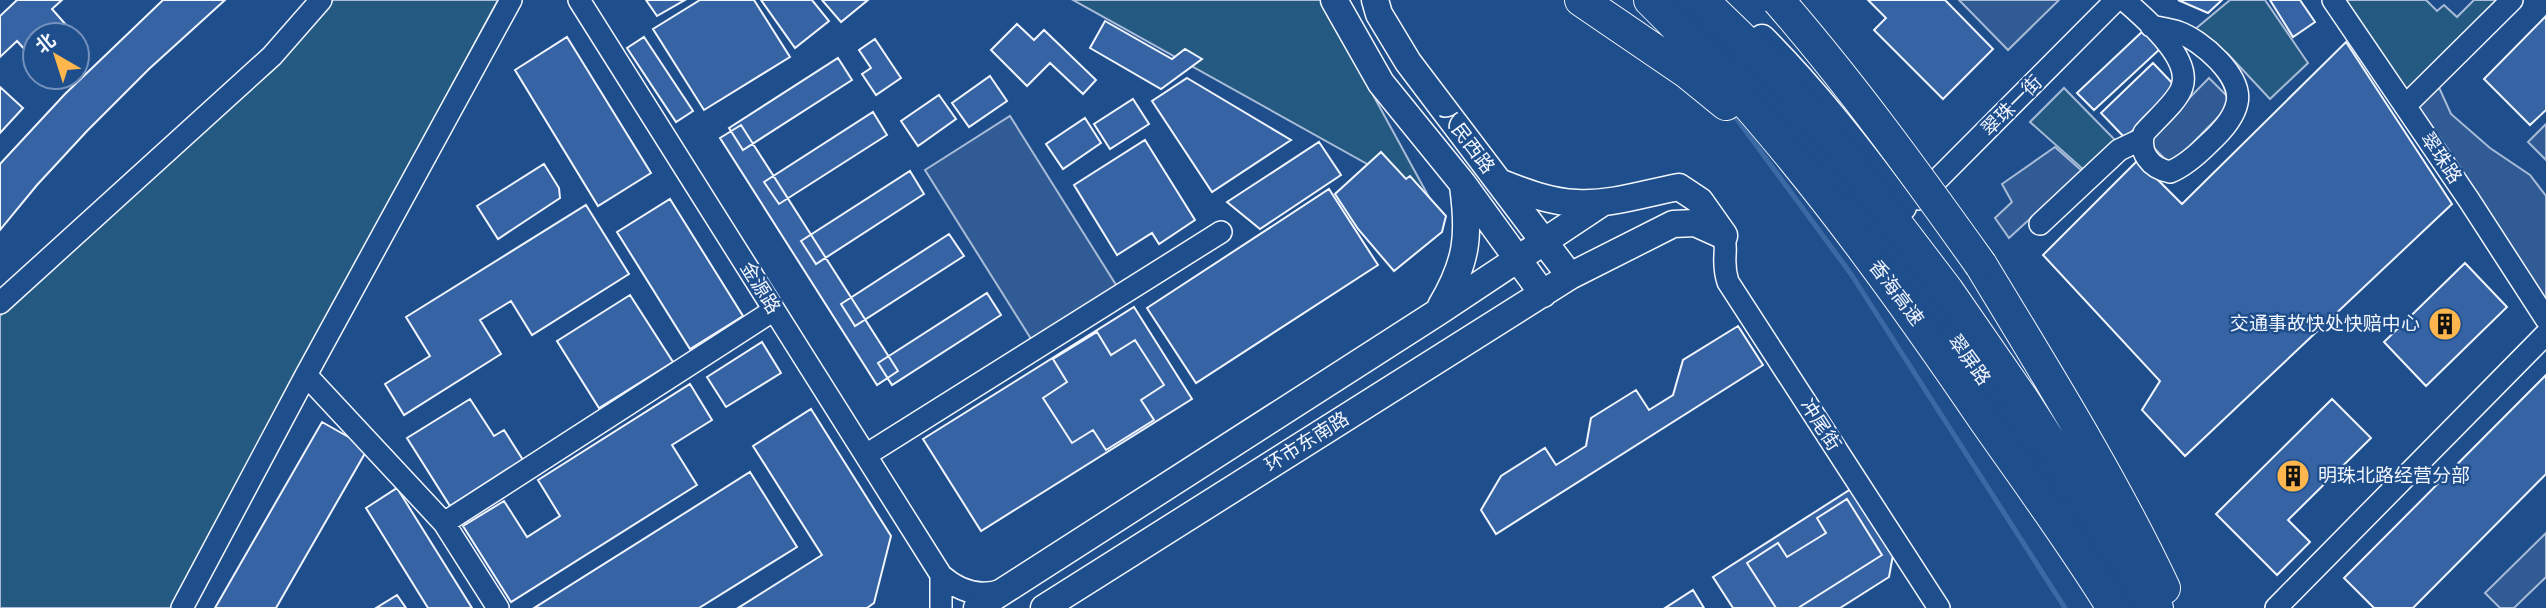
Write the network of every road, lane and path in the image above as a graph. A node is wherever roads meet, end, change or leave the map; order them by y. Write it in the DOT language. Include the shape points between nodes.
graph roads {
  1 [pos="321,0"];
  2 [pos="511,0"];
  3 [pos="579,0"];
  4 [pos="1334,0"];
  5 [pos="1375,0"];
  6 [pos="1581,0"];
  7 [pos="1650,0"];
  8 [pos="1673,0"];
  9 [pos="1702,0"];
  10 [pos="1724,0"];
  11 [pos="1778,0"];
  12 [pos="2116,0"];
  13 [pos="2124,0"];
  14 [pos="2333,0"];
  15 [pos="2512,0"];
  16 [pos="2151,26"];
  17 [pos="2405,106"];
  18 [pos="2142,139"];
  19 [pos="1790,156"];
  20 [pos="1497,181"];
  21 [pos="1463,184"];
  22 [pos="1602,203"];
  23 [pos="1906,210"];
  24 [pos="2040,224"];
  25 [pos="1220,232"];
  26 [pos="1724,236"];
  27 [pos="1544,242"];
  28 [pos="1519,258"];
  29 [pos="1570,276"];
  30 [pos="1543,293"];
  31 [pos="0,303"];
  32 [pos="774,310"];
  33 [pos="1438,312"];
  34 [pos="2546,318"];
  35 [pos="2546,334"];
  36 [pos="306,375"];
  37 [pos="866,455"];
  38 [pos="444,523"];
  39 [pos="941,575"];
  40 [pos="1010,587"];
  41 [pos="183,608"];
  42 [pos="498,608"];
  43 [pos="941,608"];
  44 [pos="977,608"];
  45 [pos="1044,608"];
  46 [pos="1939,608"];
  47 [pos="2113,608"];
  48 [pos="2136,608"];
  49 [pos="2157,608"];
  50 [pos="2168,608"];
  51 [pos="2174,608"];
  52 [pos="2276,608"];
  1 -- 31 [label="street" via="272,56"];
  2 -- 36 [label="street"];
  3 -- 32 [label="street, 金源路"];
  4 -- 21 [label="main road, 人民西路" via="1381,83"];
  5 -- 20 [label="main road, 人民西路" via="1408,62"];
  6 -- 19 [label="highway" via="1688,73"];
  7 -- 19 [label="highway, 香海高速"];
  8 -- 48 [label="main road, 翠屏路" via="1717,42 1881,241 1975,367"];
  9 -- 49 [label="highway" via="1831,138 1947,290"];
  10 -- 23 [label="main road, 翠屏路" via="1802,80"];
  11 -- 51 [label="highway, bridge" via="1903,155 1981,265 2066,405"];
  12 -- 23 [label="street, 翠珠一街"];
  13 -- 16 [label="street"];
  14 -- 17 [label="street, 翠珠路"];
  15 -- 17 [label="street"];
  16 -- 18 [label="street" via="2174,52 2184,84"];
  16 -- 18 [label="street" via="2179,32 2214,56 2238,90 2237,104 2217,136 2177,169 2167,172 2150,161"];
  17 -- 34 [label="street, 翠珠路"];
  18 -- 24 [label="street" via="2119,150"];
  19 -- 47 [label="highway, 香海高速" via="1910,310"];
  20 -- 22 [label="main road" via="1552,200"];
  20 -- 27 [label="main road, 人民西路"];
  21 -- 28 [label="main road, 人民西路"];
  21 -- 33 [label="main road" via="1466,245 1457,279"];
  22 -- 26 [label="main road" via="1679,187 1700,201"];
  22 -- 27 [label="main road, 环市东南路"];
  23 -- 50 [label="main road, 翠屏路" via="1991,327"];
  25 -- 37 [label="street"];
  26 -- 29 [label="main road, 环市东南路" via="1695,223 1673,224"];
  26 -- 46 [label="street, 冲尾街" via="1728,282"];
  27 -- 28 [label="main road, 环市东南路"];
  27 -- 29 [label="main road, 人民西路"];
  28 -- 30 [label="main road, 人民西路"];
  28 -- 33 [label="main road, 环市东南路"];
  29 -- 30 [label="main road, 环市东南路"];
  30 -- 45 [label="main road, 环市东南路"];
  32 -- 37 [label="street, 金源路"];
  32 -- 38 [label="street"];
  33 -- 40 [label="main road, 环市东南路"];
  35 -- 52 [label="street"];
  36 -- 38 [label="street"];
  36 -- 41 [label="street"];
  37 -- 39 [label="street, 金源路"];
  38 -- 42 [label="street"];
  39 -- 40 [label="street" via="972,593"];
  39 -- 43 [label="street"];
  40 -- 44 [label="main road, 环市东南路"];
}
